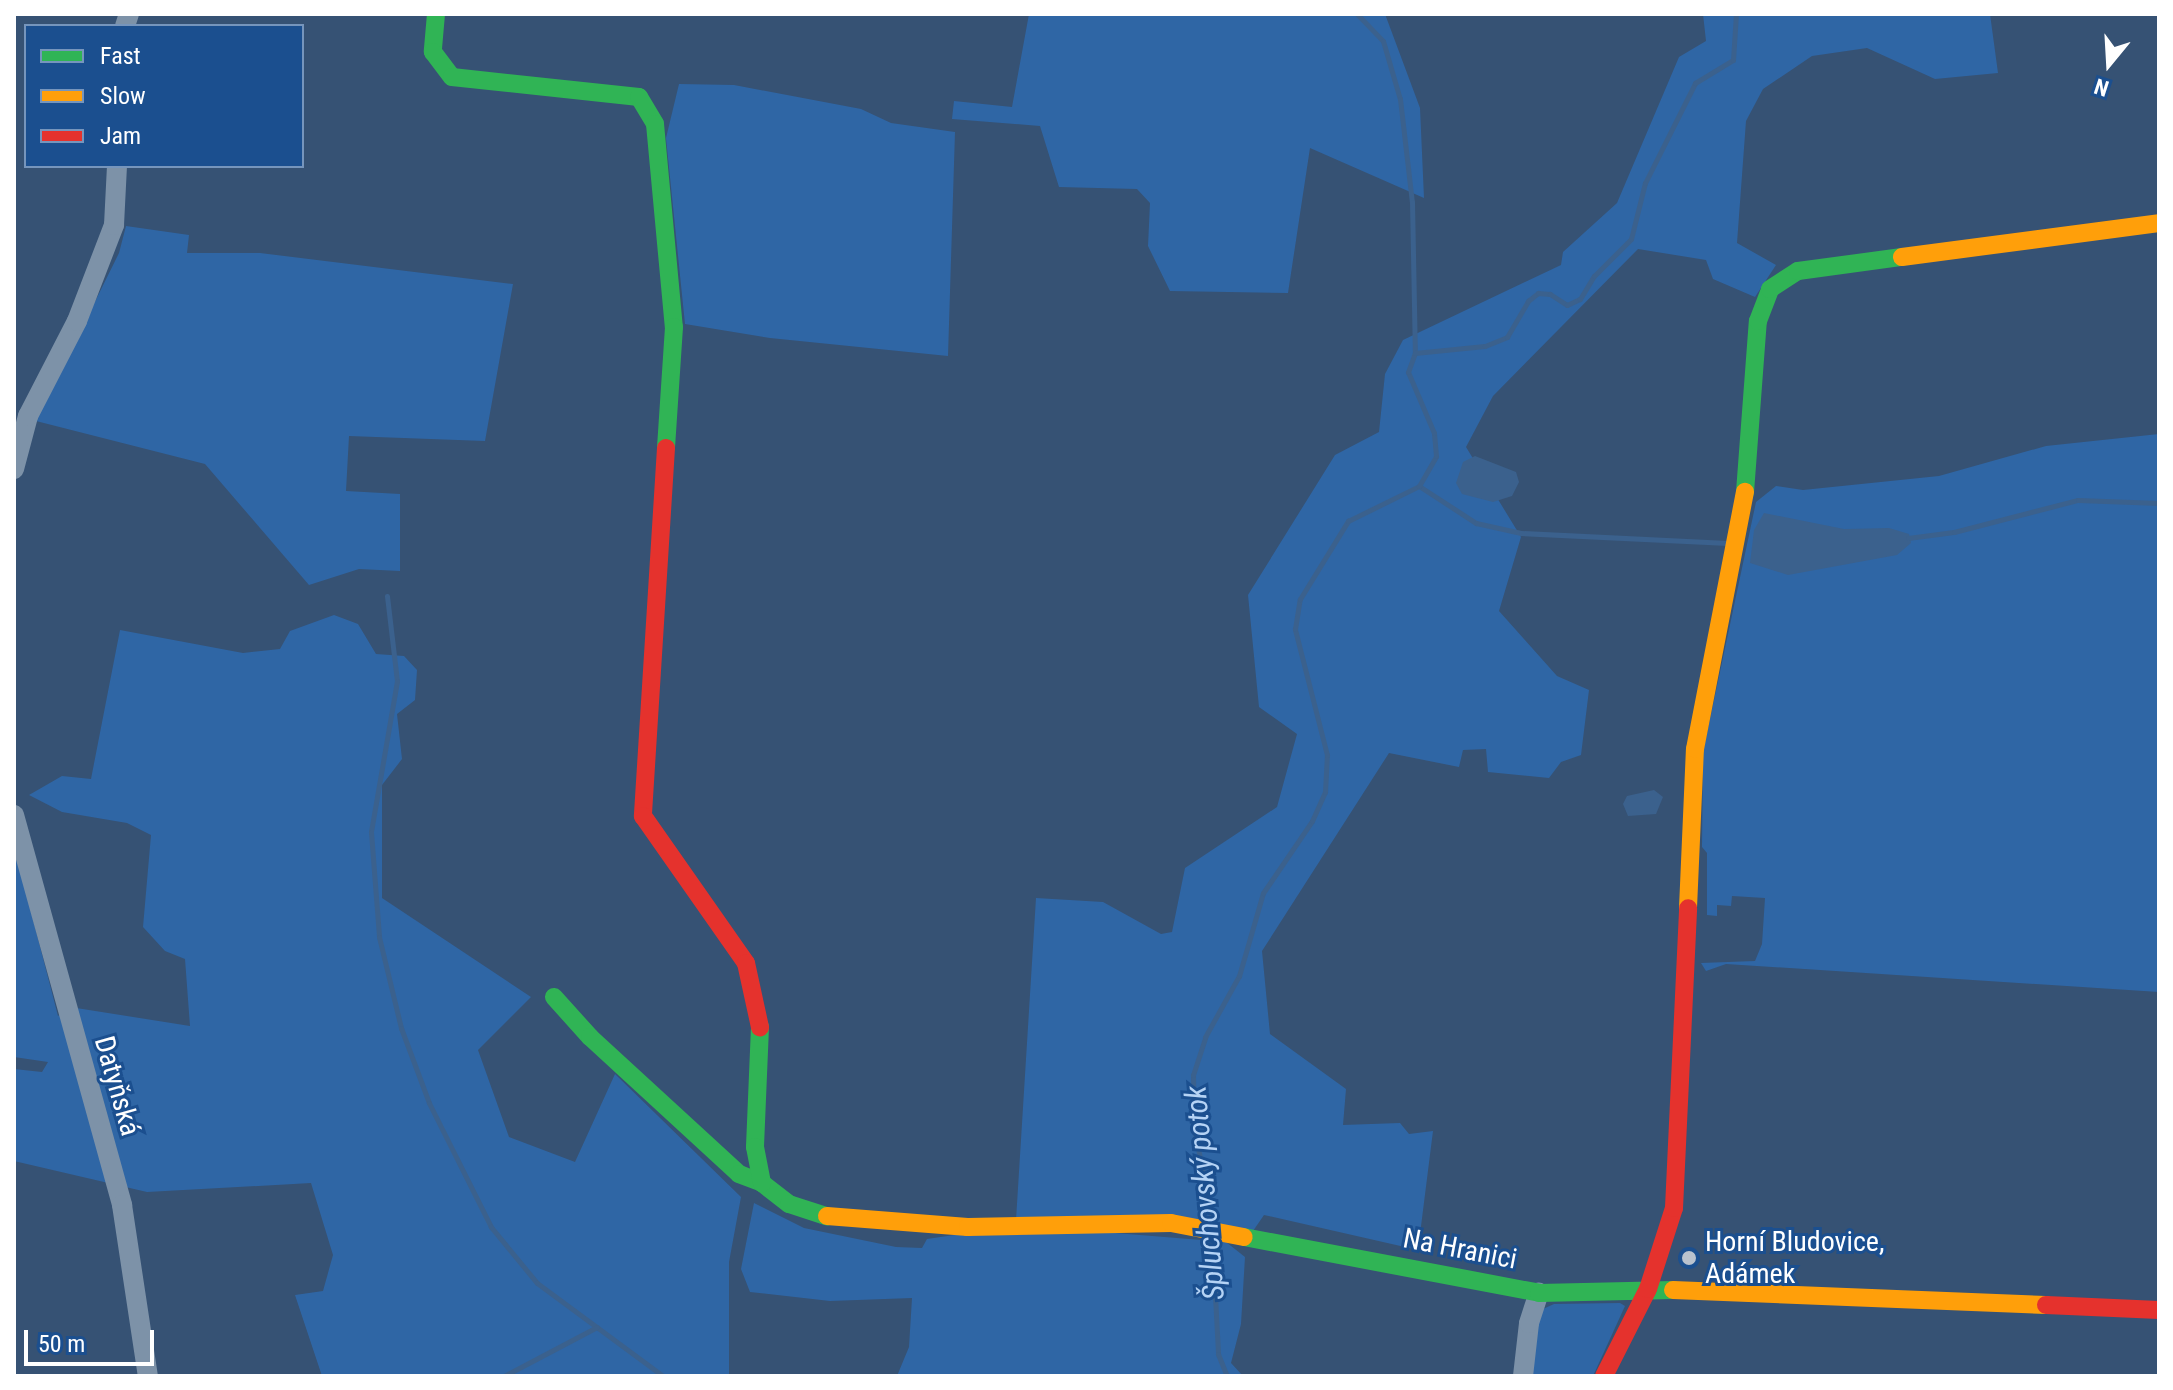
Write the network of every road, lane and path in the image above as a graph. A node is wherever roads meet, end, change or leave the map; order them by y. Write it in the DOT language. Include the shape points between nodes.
graph roads {
  1 [pos="436,14"];
  2 [pos="117,168"];
  3 [pos="2159,223"];
  4 [pos="14,469"];
  5 [pos="14,815"];
  6 [pos="554,997"];
  7 [pos="762,1183"];
  8 [pos="1648,1289"];
  9 [pos="1539,1293"];
  10 [pos="2159,1310"];
  11 [pos="148,1376"];
  12 [pos="1523,1376"];
  13 [pos="1604,1376"];
  1 -- 7 [label="street" via="433,52 452,77 639,97 655,124 674,327 643,816 673,865 715,915 750,975 761,1034 755,1147"];
  2 -- 4 [label="street" via="114,225 77,321 28,416"];
  3 -- 8 [label="street" via="1798,271 1770,289 1758,321 1745,496 1695,749 1674,1208"];
  5 -- 11 [label="street, Datyňská" via="122,1205"];
  6 -- 7 [label="street, Na Hranici" via="714,1154 739,1174"];
  7 -- 9 [label="street, Na Hranici" via="806,1211 878,1224 1171,1223"];
  8 -- 9 [label="street, Na Hranici"];
  8 -- 10 [label="street, Na Hranici"];
  8 -- 13 [label="street"];
  9 -- 12 [label="street" via="1529,1323"];
}
